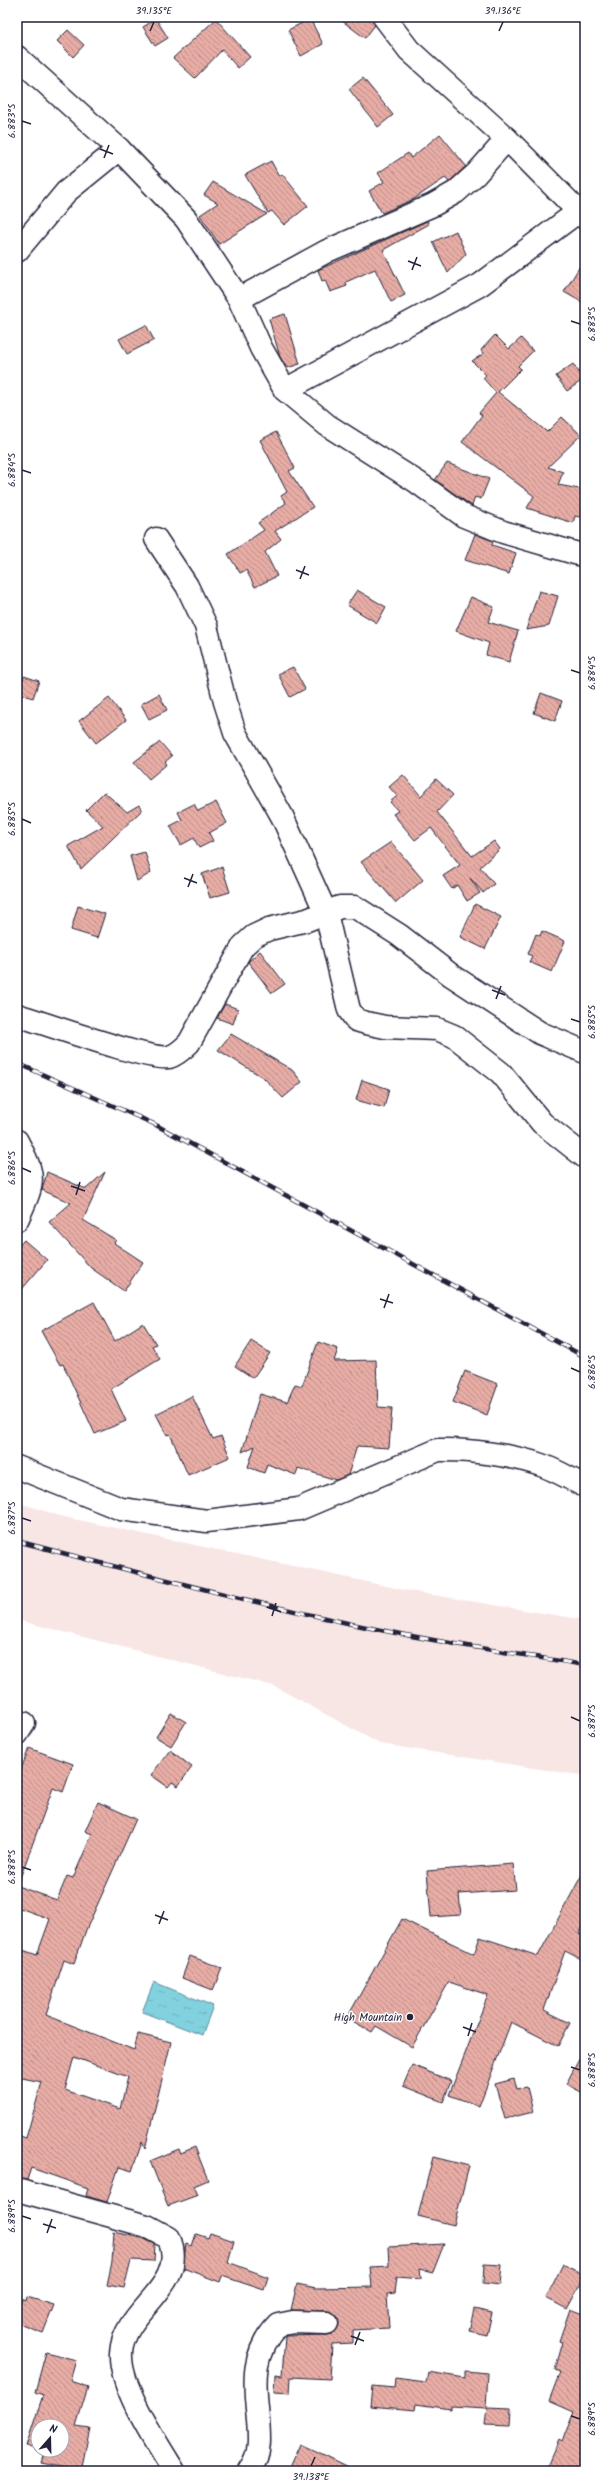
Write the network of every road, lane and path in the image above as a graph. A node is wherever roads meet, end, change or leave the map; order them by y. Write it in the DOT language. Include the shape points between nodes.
graph roads {
  1 [pos="384,17"];
  2 [pos="17,57"];
  3 [pos="507,140"];
  4 [pos="119,149"];
  5 [pos="582,214"];
  6 [pos="17,250"];
  7 [pos="239,299"];
  8 [pos="285,390"];
  9 [pos="156,539"];
  10 [pos="585,556"];
  11 [pos="326,912"];
  12 [pos="17,1015"];
  13 [pos="585,1052"];
  14 [pos="17,1141"];
  15 [pos="585,1157"];
  16 [pos="17,1220"];
  17 [pos="17,1467"];
  18 [pos="585,1486"];
  19 [pos="17,2190"];
  20 [pos="327,2323"];
  21 [pos="174,2471"];
  22 [pos="249,2471"];
  1 -- 3 [label="street" via="409,50"];
  2 -- 4 [label="street"];
  3 -- 5 [label="street"];
  3 -- 7 [label="street" via="456,192 433,205 327,251"];
  4 -- 6 [label="street" via="66,192"];
  4 -- 7 [label="street" via="186,220"];
  5 -- 8 [label="street" via="480,285"];
  7 -- 8 [label="street" via="261,348"];
  8 -- 10 [label="street" via="327,425 417,482 464,516 503,532"];
  9 -- 11 [label="street" via="188,586 206,626 235,733 282,816"];
  11 -- 12 [label="street" via="308,920 268,929 254,936 243,946 189,1043 183,1050 169,1057 116,1046"];
  11 -- 13 [label="street" via="340,907 354,907 365,912 451,975 540,1033"];
  11 -- 15 [label="street" via="344,995 356,1020 385,1027 437,1029 454,1036 501,1073 542,1123"];
  14 -- 16 [label="street" via="30,1165 33,1179"];
  17 -- 18 [label="street" via="121,1509 207,1521 299,1509 438,1450 455,1449 484,1453 540,1465"];
  19 -- 21 [label="street" via="147,2226 168,2238 173,2249 170,2274 126,2336 121,2352 125,2381"];
  20 -- 22 [label="street" via="293,2322 278,2325 262,2351 255,2366 254,2379 258,2454"];
}
